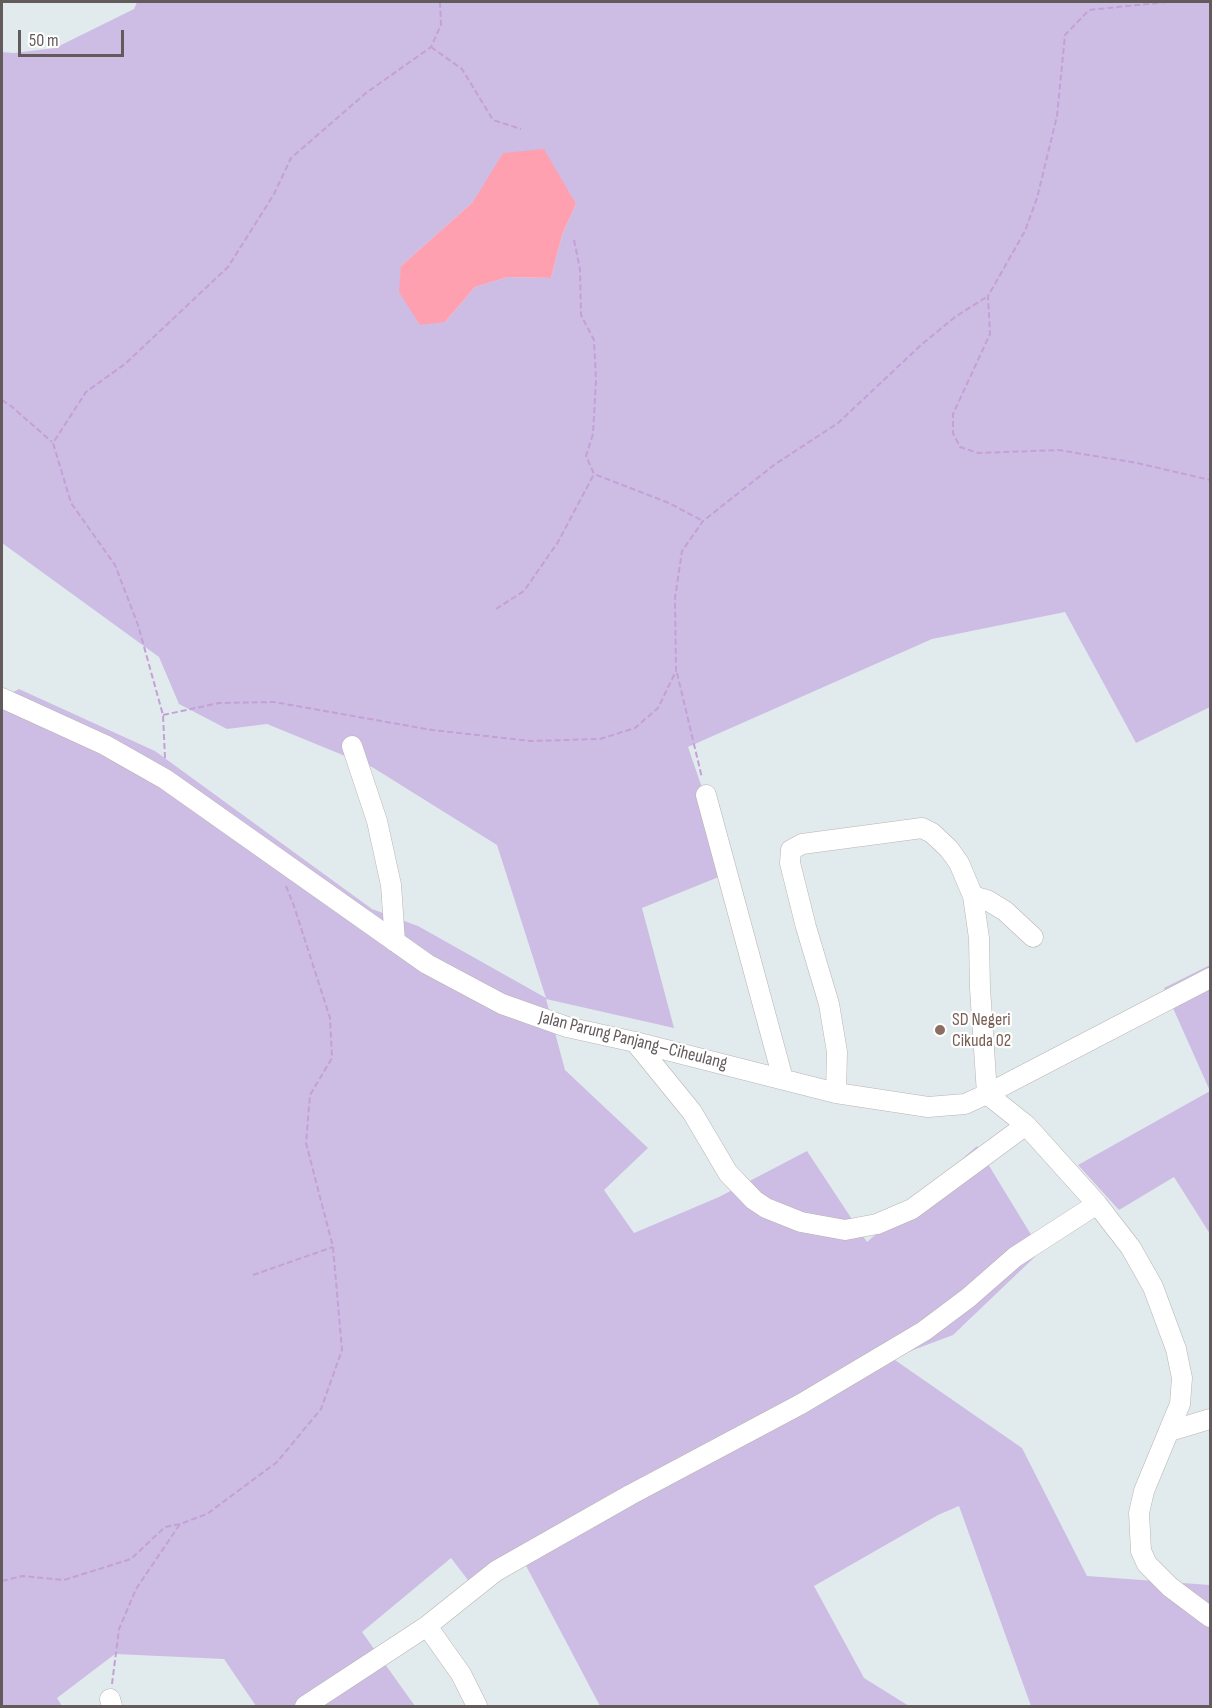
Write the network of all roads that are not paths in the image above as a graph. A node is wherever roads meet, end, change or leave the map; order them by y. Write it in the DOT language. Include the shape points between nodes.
graph roads {
  1 [pos="2,698"];
  2 [pos="352,746"];
  3 [pos="706,795"];
  4 [pos="973,896"];
  5 [pos="1033,937"];
  6 [pos="395,942"];
  7 [pos="1210,978"];
  8 [pos="635,1042"];
  9 [pos="783,1079"];
  10 [pos="836,1093"];
  11 [pos="987,1094"];
  12 [pos="1026,1125"];
  13 [pos="1097,1204"];
  14 [pos="1210,1419"];
  15 [pos="1170,1431"];
  16 [pos="1210,1617"];
  17 [pos="427,1626"];
  18 [pos="305,1707"];
  19 [pos="477,1707"];
  1 -- 6 [label="street, Jalan Parung Panjang–Ciheulang" via="165,779"];
  2 -- 6 [label="street" via="377,821 392,885"];
  3 -- 9 [label="street"];
  4 -- 5 [label="street" via="1005,911"];
  4 -- 10 [label="street" via="954,856 922,828 802,844 791,850 790,863 829,1004 837,1052"];
  4 -- 11 [label="street" via="979,938"];
  6 -- 8 [label="street, Jalan Parung Panjang–Ciheulang" via="502,1004 567,1028"];
  7 -- 11 [label="street, Jalan Parung Panjang–Ciheulang"];
  8 -- 9 [label="street, Jalan Parung Panjang–Ciheulang"];
  8 -- 12 [label="street" via="692,1112 728,1173 754,1200 801,1222 845,1230 877,1224 912,1209"];
  9 -- 10 [label="street, Jalan Parung Panjang–Ciheulang"];
  10 -- 11 [label="street, Jalan Parung Panjang–Ciheulang" via="928,1107 965,1104"];
  11 -- 12 [label="street"];
  12 -- 13 [label="street"];
  13 -- 15 [label="street" via="1131,1248 1153,1287 1176,1349 1182,1390"];
  13 -- 17 [label="street" via="1015,1257 924,1331 801,1404 496,1571"];
  14 -- 15 [label="street"];
  15 -- 16 [label="street" via="1144,1491 1139,1513 1141,1551 1147,1564 1170,1587"];
  17 -- 18 [label="street"];
  17 -- 19 [label="street" via="461,1674"];
}
